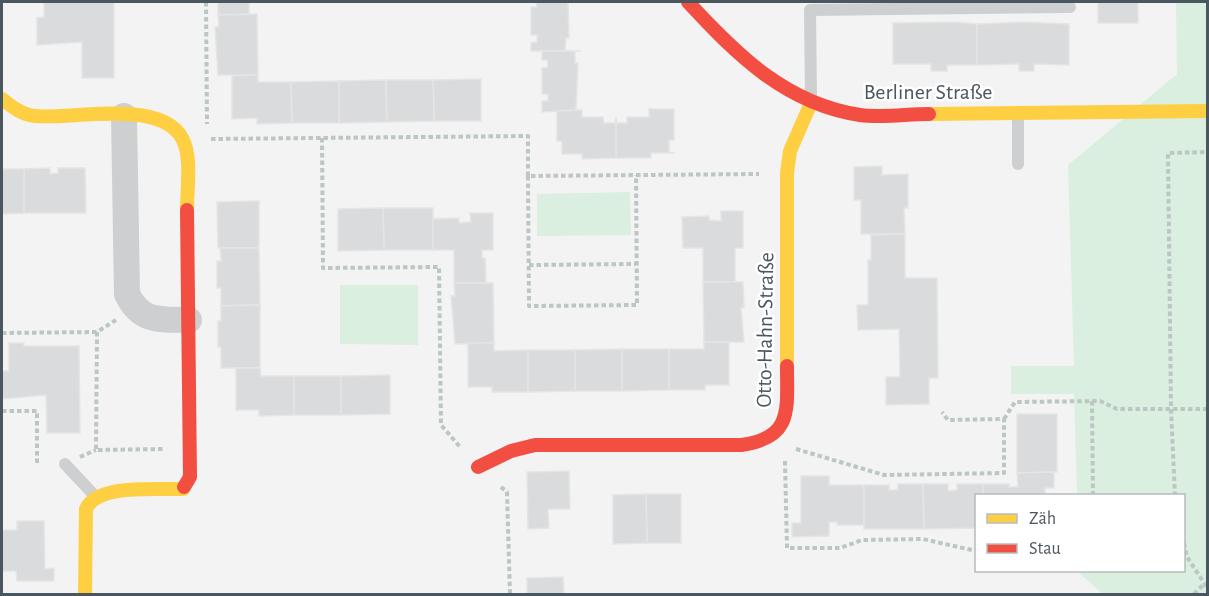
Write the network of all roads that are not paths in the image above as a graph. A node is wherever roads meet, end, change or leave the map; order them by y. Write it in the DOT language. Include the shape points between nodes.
graph roads {
  1 [pos="688,2"];
  2 [pos="1070,7"];
  3 [pos="2,99"];
  4 [pos="811,104"];
  5 [pos="1208,111"];
  6 [pos="1018,113"];
  7 [pos="124,116"];
  8 [pos="1018,164"];
  9 [pos="189,320"];
  10 [pos="65,464"];
  11 [pos="478,467"];
  12 [pos="94,496"];
  13 [pos="85,594"];
  1 -- 4 [label="street, Berliner Straße" via="738,56 776,86"];
  2 -- 4 [label="lane" via="810,10"];
  3 -- 7 [label="street" via="33,116"];
  4 -- 6 [label="street, Berliner Straße" via="862,114"];
  4 -- 11 [label="street, Otto-Hahn-Straße" via="790,151 787,173 787,404 776,435 760,443 741,445 535,445 511,451"];
  5 -- 6 [label="street, Berliner Straße"];
  6 -- 8 [label="lane"];
  7 -- 9 [label="street" via="166,121 184,139"];
  7 -- 9 [label="street" via="127,294 134,309 147,316"];
  9 -- 12 [label="street" via="190,477 183,489 106,492"];
  10 -- 12 [label="lane"];
  12 -- 13 [label="street" via="86,509"];
}
